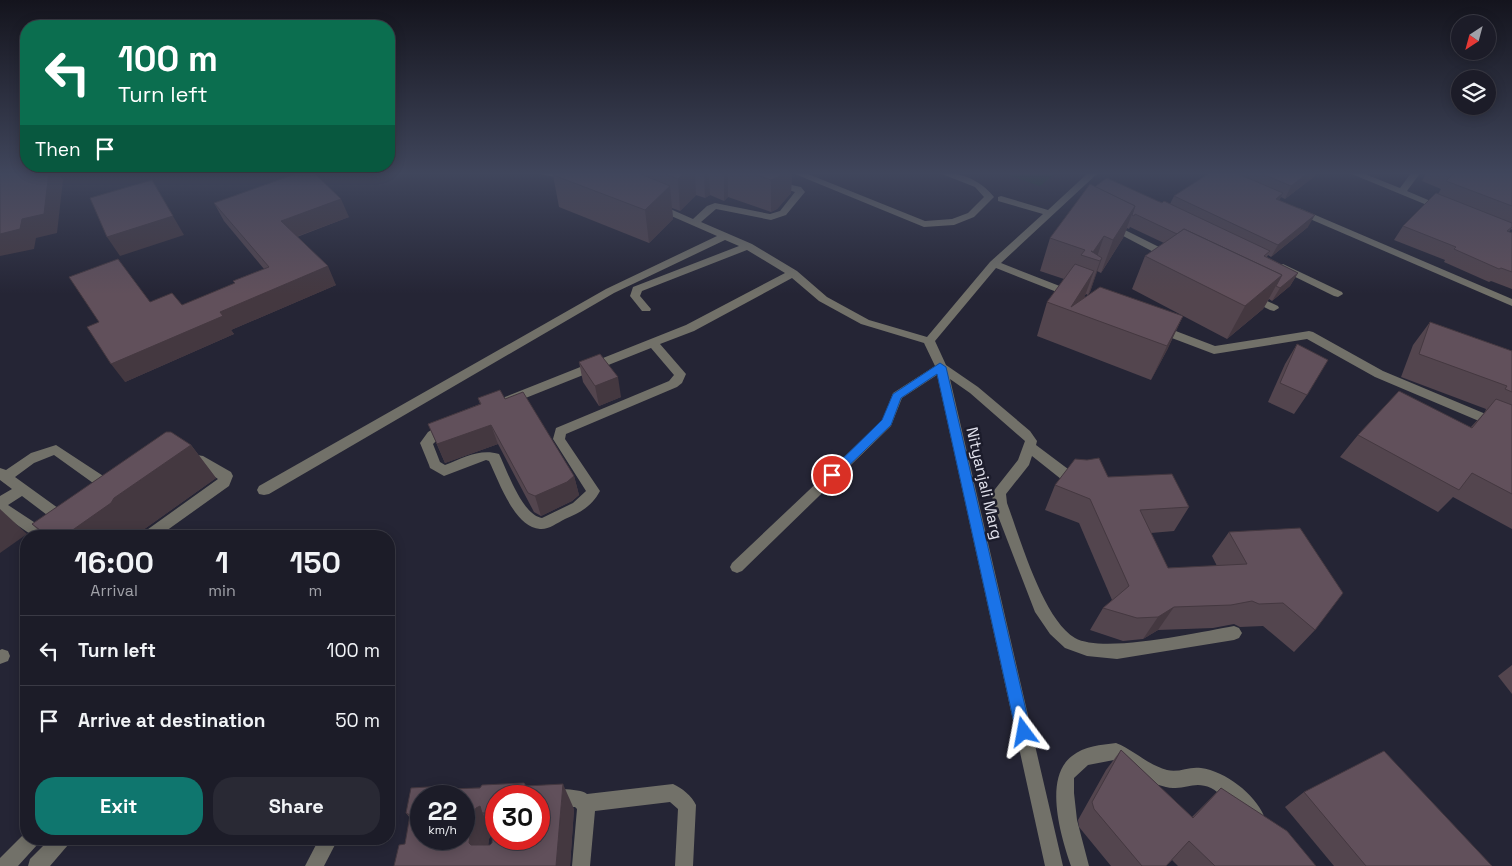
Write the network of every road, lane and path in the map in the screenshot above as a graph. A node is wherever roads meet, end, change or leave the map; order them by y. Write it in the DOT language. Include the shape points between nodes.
graph roads {
  1 [pos="671,212"];
  2 [pos="705,212"];
  3 [pos="745,212"];
  4 [pos="783,212"];
  5 [pos="895,212"];
  6 [pos="974,212"];
  7 [pos="1302,212"];
  8 [pos="1050,213"];
  9 [pos="1103,222"];
  10 [pos="694,223"];
  11 [pos="725,236"];
  12 [pos="748,246"];
  13 [pos="1180,261"];
  14 [pos="994,264"];
  15 [pos="1277,265"];
  16 [pos="793,273"];
  17 [pos="1240,291"];
  18 [pos="1338,294"];
  19 [pos="1078,297"];
  20 [pos="1512,303"];
  21 [pos="1274,308"];
  22 [pos="646,309"];
  23 [pos="1150,326"];
  24 [pos="929,341"];
  25 [pos="654,342"];
  26 [pos="940,367"];
  27 [pos="500,403"];
  28 [pos="454,421"];
  29 [pos="1512,430"];
  30 [pos="1030,447"];
  31 [pos="181,462"];
  32 [pos="3,475"];
  33 [pos="1071,479"];
  34 [pos="22,489"];
  35 [pos="112,490"];
  36 [pos="264,490"];
  37 [pos="0,505"];
  38 [pos="66,522"];
  39 [pos="35,530"];
  40 [pos="157,530"];
  41 [pos="737,567"];
  42 [pos="1234,633"];
  43 [pos="550,799"];
  44 [pos="584,803"];
  45 [pos="1269,831"];
  46 [pos="25,845"];
  47 [pos="56,845"];
  48 [pos="326,845"];
  49 [pos="5,866"];
  50 [pos="37,866"];
  51 [pos="314,866"];
  52 [pos="581,866"];
  53 [pos="684,866"];
  54 [pos="1054,866"];
  55 [pos="1080,866"];
  1 -- 10 [label="street"];
  2 -- 10 [label="street"];
  3 -- 4 [label="street" via="771,218"];
  5 -- 6 [label="street" via="924,224 954,222"];
  7 -- 20 [label="street"];
  8 -- 14 [label="street"];
  9 -- 13 [label="street"];
  10 -- 11 [label="street"];
  11 -- 12 [label="street"];
  11 -- 36 [label="street" via="610,291"];
  12 -- 16 [label="street"];
  12 -- 22 [label="street" via="638,289 635,296"];
  14 -- 19 [label="street"];
  14 -- 24 [label="street"];
  15 -- 18 [label="street"];
  16 -- 24 [label="street" via="823,299 865,322"];
  16 -- 25 [label="street" via="690,328"];
  17 -- 21 [label="street"];
  23 -- 29 [label="street" via="1214,350 1309,335 1379,374"];
  24 -- 26 [label="street, Nityanjali Marg"];
  25 -- 27 [label="street"];
  25 -- 28 [label="street" via="680,374 678,380 560,431 559,439 592,491 578,508 542,524 530,521 522,512 494,457 485,455 444,471 435,465 426,443 432,435"];
  26 -- 30 [label="street" via="974,390 1026,434 1031,441"];
  26 -- 41 [label="street" via="897,396 887,422"];
  26 -- 54 [label="street, Nityanjali Marg"];
  30 -- 33 [label="street"];
  30 -- 42 [label="street" via="1024,462 999,493 1000,503 1040,607 1054,629 1070,643 1087,649 1117,652"];
  31 -- 40 [label="street" via="198,459 226,476 219,486"];
  32 -- 34 [label="street"];
  32 -- 35 [label="street" via="30,458 56,450"];
  34 -- 37 [label="street"];
  34 -- 38 [label="street"];
  37 -- 39 [label="street"];
  43 -- 44 [label="street" via="578,798"];
  44 -- 52 [label="street"];
  44 -- 53 [label="street" via="673,794 687,805"];
  45 -- 55 [label="street" via="1237,795 1212,780 1193,776 1173,781 1116,751 1089,756 1074,765 1065,776 1074,852"];
  46 -- 49 [label="street"];
  47 -- 50 [label="street"];
  48 -- 51 [label="street"];
}
